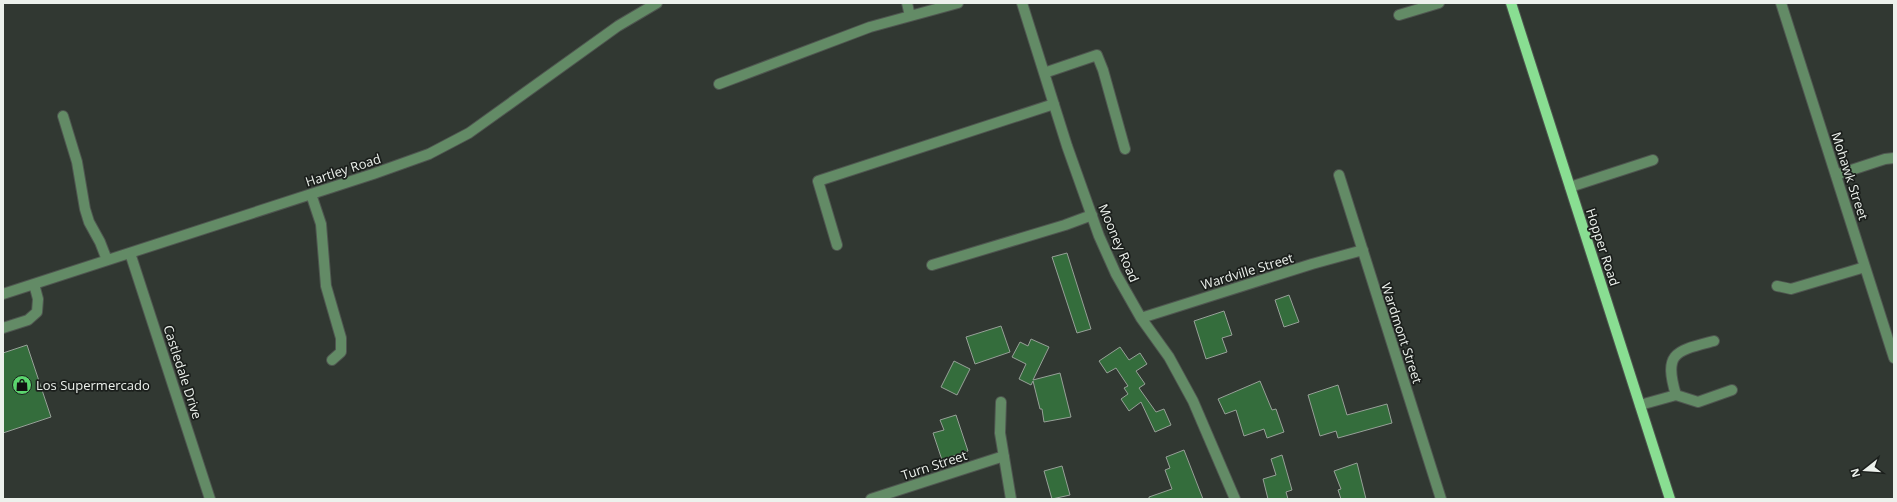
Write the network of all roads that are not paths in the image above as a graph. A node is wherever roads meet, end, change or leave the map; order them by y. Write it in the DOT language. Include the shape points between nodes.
graph roads {
  1 [pos="657,3"];
  2 [pos="907,3"];
  3 [pos="958,3"];
  4 [pos="1022,3"];
  5 [pos="1439,3"];
  6 [pos="1512,3"];
  7 [pos="1781,3"];
  8 [pos="1399,15"];
  9 [pos="910,16"];
  10 [pos="1044,72"];
  11 [pos="719,84"];
  12 [pos="1054,104"];
  13 [pos="63,116"];
  14 [pos="1125,149"];
  15 [pos="1894,158"];
  16 [pos="1653,160"];
  17 [pos="1339,175"];
  18 [pos="1836,175"];
  19 [pos="1570,186"];
  20 [pos="311,194"];
  21 [pos="1092,215"];
  22 [pos="837,245"];
  23 [pos="1363,250"];
  24 [pos="130,253"];
  25 [pos="107,260"];
  26 [pos="932,265"];
  27 [pos="1865,267"];
  28 [pos="34,284"];
  29 [pos="1776,286"];
  30 [pos="3,294"];
  31 [pos="1141,318"];
  32 [pos="3,328"];
  33 [pos="1714,341"];
  34 [pos="1894,358"];
  35 [pos="332,360"];
  36 [pos="1732,390"];
  37 [pos="1676,395"];
  38 [pos="1001,402"];
  39 [pos="1640,405"];
  40 [pos="1004,456"];
  41 [pos="210,499"];
  42 [pos="871,499"];
  43 [pos="1011,499"];
  44 [pos="1235,499"];
  45 [pos="1441,499"];
  46 [pos="1670,499"];
  1 -- 20 [label="street, Hartley Road" via="618,26 469,133 448,145 373,174"];
  2 -- 9 [label="street"];
  3 -- 9 [label="street"];
  4 -- 10 [label="street, Mooney Road"];
  5 -- 8 [label="street"];
  6 -- 19 [label="main road, Hopper Road"];
  7 -- 18 [label="street, Mohawk Street"];
  9 -- 11 [label="street" via="870,27"];
  10 -- 12 [label="street, Mooney Road"];
  10 -- 14 [label="street" via="1096,56 1103,70"];
  12 -- 21 [label="street, Mooney Road"];
  12 -- 22 [label="street" via="818,181"];
  13 -- 25 [label="street" via="77,162 85,209"];
  15 -- 18 [label="street"];
  16 -- 19 [label="street"];
  17 -- 23 [label="street, Wardmont Street"];
  18 -- 27 [label="street, Mohawk Street"];
  19 -- 39 [label="main road, Hopper Road"];
  20 -- 24 [label="street, Hartley Road"];
  20 -- 35 [label="street" via="321,224 326,286 341,338 341,352"];
  21 -- 26 [label="street"];
  21 -- 31 [label="street, Mooney Road" via="1116,274"];
  23 -- 31 [label="street, Wardville Street"];
  23 -- 45 [label="street, Wardmont Street"];
  24 -- 25 [label="street, Hartley Road"];
  24 -- 41 [label="street, Castledale Drive"];
  25 -- 28 [label="street, Hartley Road"];
  27 -- 29 [label="street" via="1790,289"];
  27 -- 34 [label="street, Mohawk Street"];
  28 -- 30 [label="street, Hartley Road"];
  28 -- 32 [label="street" via="38,299 37,312 28,320"];
  31 -- 44 [label="street, Mooney Road" via="1169,357 1194,401"];
  33 -- 37 [label="street" via="1685,348 1670,363 1670,374"];
  36 -- 37 [label="street" via="1698,402"];
  37 -- 39 [label="street"];
  38 -- 40 [label="street" via="1000,433"];
  39 -- 46 [label="main road, Hopper Road"];
  40 -- 42 [label="street, Turn Street"];
  40 -- 43 [label="street"];
}
